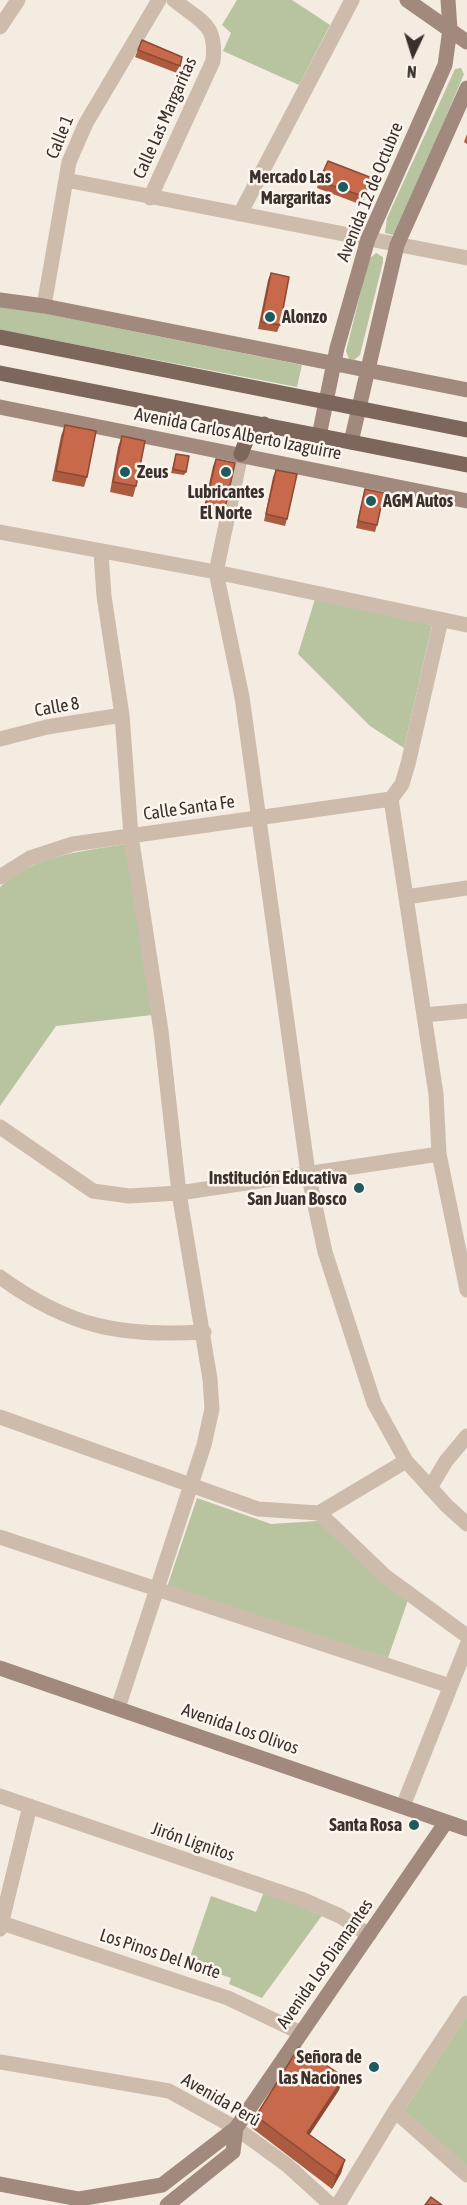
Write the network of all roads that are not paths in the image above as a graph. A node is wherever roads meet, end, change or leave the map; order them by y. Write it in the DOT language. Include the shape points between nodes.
graph roads {
  1 [pos="18,0"];
  2 [pos="159,0"];
  3 [pos="174,0"];
  4 [pos="352,0"];
  5 [pos="407,0"];
  6 [pos="448,0"];
  7 [pos="0,27"];
  8 [pos="450,29"];
  9 [pos="467,42"];
  10 [pos="467,88"];
  11 [pos="66,180"];
  12 [pos="150,198"];
  13 [pos="240,214"];
  14 [pos="368,239"];
  15 [pos="397,244"];
  16 [pos="467,258"];
  17 [pos="0,300"];
  18 [pos="44,306"];
  19 [pos="0,337"];
  20 [pos="333,364"];
  21 [pos="366,370"];
  22 [pos="0,373"];
  23 [pos="467,390"];
  24 [pos="326,402"];
  25 [pos="0,407"];
  26 [pos="358,408"];
  27 [pos="264,424"];
  28 [pos="467,430"];
  29 [pos="319,436"];
  30 [pos="351,442"];
  31 [pos="241,454"];
  32 [pos="467,465"];
  33 [pos="467,501"];
  34 [pos="0,532"];
  35 [pos="101,553"];
  36 [pos="216,572"];
  37 [pos="441,620"];
  38 [pos="467,625"];
  39 [pos="122,715"];
  40 [pos="0,736"];
  41 [pos="391,799"];
  42 [pos="259,818"];
  43 [pos="131,836"];
  44 [pos="0,877"];
  45 [pos="467,888"];
  46 [pos="406,897"];
  47 [pos="467,1011"];
  48 [pos="424,1015"];
  49 [pos="0,1127"];
  50 [pos="439,1154"];
  51 [pos="308,1173"];
  52 [pos="179,1193"];
  53 [pos="463,1242"];
  54 [pos="0,1277"];
  55 [pos="467,1290"];
  56 [pos="204,1332"];
  57 [pos="0,1417"];
  58 [pos="467,1436"];
  59 [pos="405,1461"];
  60 [pos="191,1483"];
  61 [pos="430,1488"];
  62 [pos="319,1513"];
  63 [pos="467,1524"];
  64 [pos="0,1537"];
  65 [pos="156,1591"];
  66 [pos="467,1636"];
  67 [pos="467,1645"];
  68 [pos="0,1668"];
  69 [pos="450,1686"];
  70 [pos="118,1708"];
  71 [pos="0,1796"];
  72 [pos="30,1806"];
  73 [pos="403,1806"];
  74 [pos="446,1822"];
  75 [pos="467,1829"];
  76 [pos="1,1926"];
  77 [pos="369,1935"];
  78 [pos="467,2003"];
  79 [pos="302,2033"];
  80 [pos="0,2062"];
  81 [pos="395,2111"];
  82 [pos="236,2128"];
  83 [pos="467,2175"];
  84 [pos="0,2184"];
  85 [pos="166,2205"];
  86 [pos="331,2205"];
  87 [pos="338,2205"];
  1 -- 7 [label="street"];
  2 -- 11 [label="street, Calle 1" via="86,123 69,162"];
  3 -- 12 [label="street, Calle Las Margaritas" via="212,30 213,61"];
  4 -- 13 [label="street"];
  5 -- 8 [label="street"];
  6 -- 8 [label="street, Avenida 12 de Octubre"];
  8 -- 9 [label="street"];
  8 -- 14 [label="street, Avenida 12 de Octubre" via="445,65"];
  10 -- 15 [label="street"];
  11 -- 12 [label="street"];
  11 -- 18 [label="street, Calle 1"];
  12 -- 13 [label="street"];
  13 -- 14 [label="street"];
  14 -- 15 [label="street"];
  14 -- 20 [label="street, Avenida 12 de Octubre"];
  15 -- 16 [label="street"];
  15 -- 21 [label="street"];
  17 -- 18 [label="street"];
  18 -- 20 [label="street"];
  19 -- 24 [label="main road"];
  20 -- 21 [label="street"];
  20 -- 24 [label="street, Avenida 12 de Octubre"];
  21 -- 23 [label="street"];
  21 -- 26 [label="street"];
  22 -- 27 [label="main road, Avenida Carlos Alberto Izaguirre"];
  24 -- 26 [label="main road"];
  24 -- 29 [label="street, Avenida 12 de Octubre"];
  25 -- 31 [label="street, Avenida Carlos Alberto Izaguirre"];
  26 -- 28 [label="main road"];
  26 -- 30 [label="street"];
  27 -- 29 [label="main road, Avenida Carlos Alberto Izaguirre"];
  27 -- 31 [label="main road" via="248,436"];
  29 -- 30 [label="main road, Avenida Carlos Alberto Izaguirre"];
  30 -- 32 [label="main road, Avenida Carlos Alberto Izaguirre"];
  31 -- 33 [label="street, Avenida Carlos Alberto Izaguirre"];
  31 -- 36 [label="street"];
  34 -- 35 [label="street"];
  35 -- 36 [label="street"];
  35 -- 39 [label="street"];
  36 -- 37 [label="street"];
  36 -- 42 [label="street" via="242,697"];
  37 -- 38 [label="street"];
  37 -- 41 [label="street" via="408,764 402,784"];
  39 -- 40 [label="street, Calle 8"];
  39 -- 43 [label="street"];
  41 -- 42 [label="street, Calle Santa Fe"];
  41 -- 46 [label="street"];
  42 -- 43 [label="street, Calle Santa Fe"];
  42 -- 51 [label="street"];
  43 -- 44 [label="street, Calle Santa Fe" via="46,851"];
  43 -- 52 [label="street" via="161,1030"];
  45 -- 46 [label="street"];
  46 -- 48 [label="street"];
  47 -- 48 [label="street"];
  48 -- 50 [label="street" via="436,1094"];
  49 -- 52 [label="street" via="93,1191 129,1196"];
  50 -- 51 [label="street"];
  50 -- 53 [label="street"];
  51 -- 52 [label="street"];
  51 -- 59 [label="street" via="325,1252 374,1403"];
  52 -- 56 [label="street"];
  53 -- 55 [label="street"];
  54 -- 56 [label="street" via="82,1323 137,1334"];
  56 -- 60 [label="street" via="212,1409"];
  57 -- 60 [label="street"];
  58 -- 61 [label="street"];
  59 -- 61 [label="street"];
  59 -- 62 [label="street"];
  60 -- 62 [label="street" via="258,1509"];
  60 -- 65 [label="street"];
  61 -- 63 [label="street"];
  62 -- 66 [label="street" via="385,1576"];
  64 -- 65 [label="street"];
  65 -- 69 [label="street"];
  65 -- 70 [label="street"];
  67 -- 69 [label="street"];
  68 -- 70 [label="street, Avenida Los Olivos"];
  69 -- 73 [label="street"];
  70 -- 73 [label="street, Avenida Los Olivos"];
  71 -- 72 [label="street, Jirón Lignitos"];
  72 -- 76 [label="street"];
  72 -- 77 [label="street, Jirón Lignitos" via="302,1899 340,1916"];
  73 -- 74 [label="street, Avenida Los Olivos"];
  74 -- 75 [label="street, Avenida Los Olivos"];
  74 -- 77 [label="street, Avenida Los Diamantes"];
  76 -- 79 [label="street, Los Pinos Del Norte" via="228,1998"];
  77 -- 79 [label="street, Avenida Los Diamantes"];
  78 -- 81 [label="street"];
  79 -- 82 [label="street, Avenida Los Diamantes"];
  80 -- 82 [label="street, Avenida Perú" via="169,2091"];
  81 -- 83 [label="street"];
  81 -- 87 [label="street"];
  82 -- 84 [label="street, Avenida Los Diamantes" via="162,2185 79,2199"];
  82 -- 85 [label="street, Avenida Los Diamantes" via="233,2152"];
  82 -- 86 [label="street, Avenida Perú" via="287,2165"];
}
